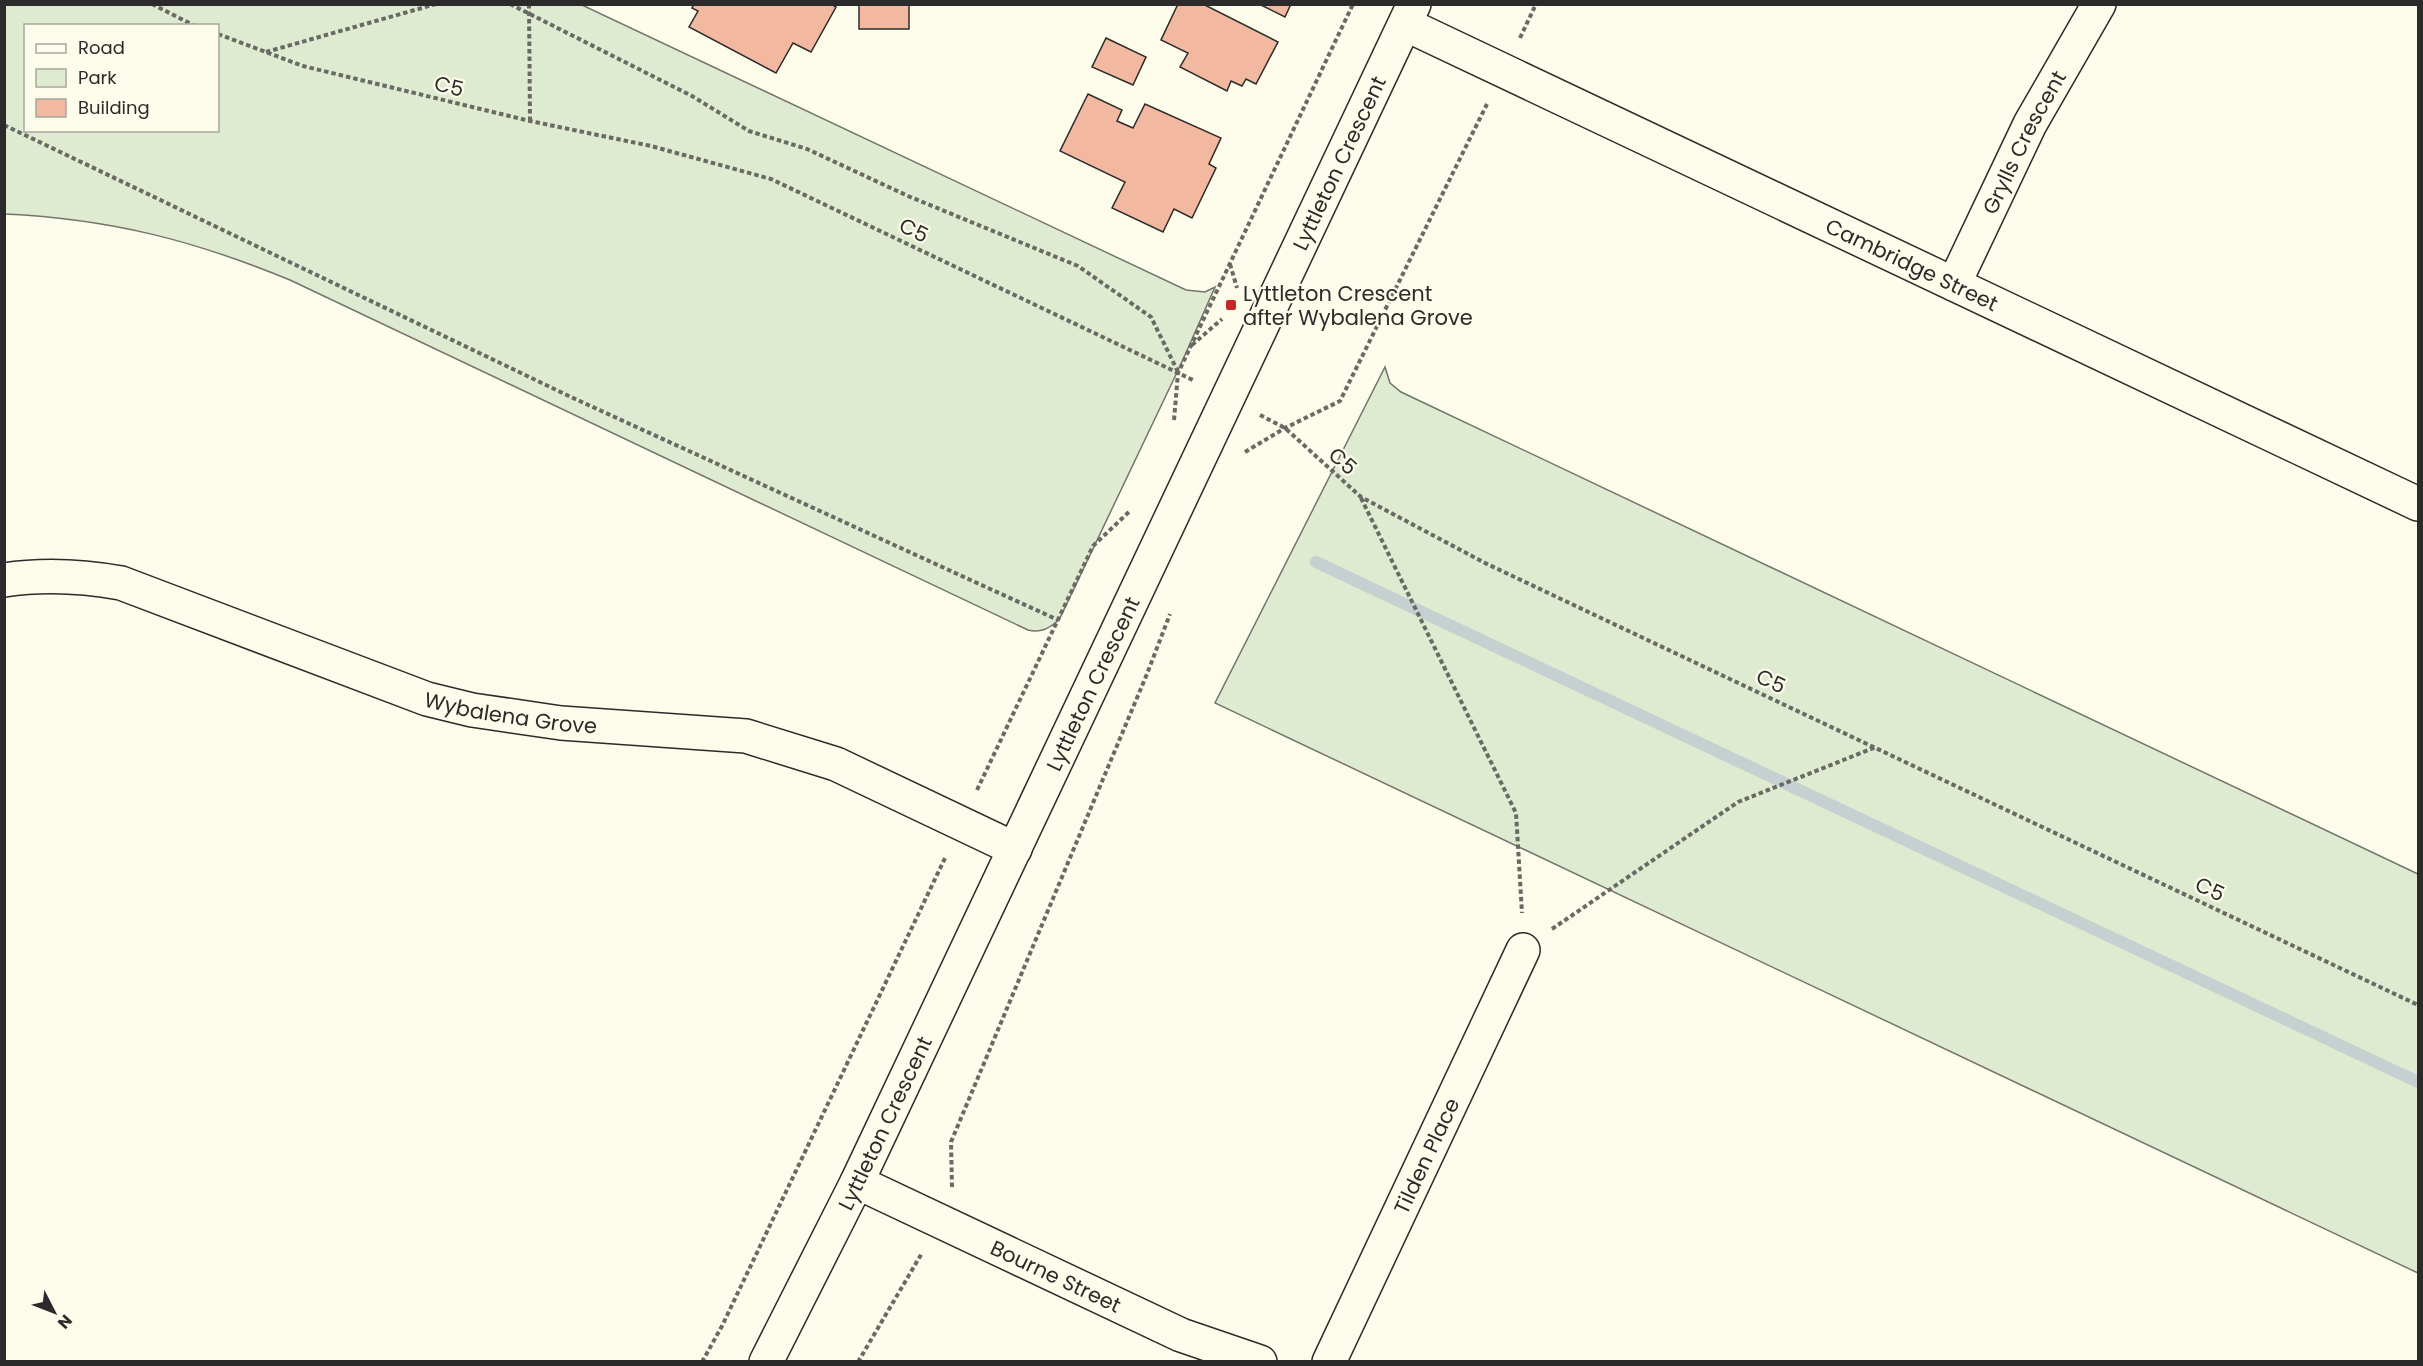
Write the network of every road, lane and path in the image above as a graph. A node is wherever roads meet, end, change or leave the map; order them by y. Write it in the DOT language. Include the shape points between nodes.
graph roads {
  1 [pos="152,4"];
  2 [pos="436,4"];
  3 [pos="510,4"];
  4 [pos="529,4"];
  5 [pos="1353,4"];
  6 [pos="1536,4"];
  7 [pos="2099,4"];
  8 [pos="529,14"];
  9 [pos="1410,14"];
  10 [pos="191,24"];
  11 [pos="219,34"];
  12 [pos="266,52"];
  13 [pos="1504,70"];
  14 [pos="530,121"];
  15 [pos="4,125"];
  16 [pos="1230,263"];
  17 [pos="1954,284"];
  18 [pos="1234,298"];
  19 [pos="1226,316"];
  20 [pos="1190,347"];
  21 [pos="1178,373"];
  22 [pos="1229,396"];
  23 [pos="1173,424"];
  24 [pos="1285,428"];
  25 [pos="1241,454"];
  26 [pos="1361,497"];
  27 [pos="2418,504"];
  28 [pos="1133,508"];
  29 [pos="4,580"];
  30 [pos="1171,611"];
  31 [pos="1058,620"];
  32 [pos="1876,747"];
  33 [pos="961,823"];
  34 [pos="1015,849"];
  35 [pos="1524,950"];
  36 [pos="2418,1005"];
  37 [pos="857,1182"];
  38 [pos="940,1222"];
  39 [pos="1175,1348"];
  40 [pos="702,1362"];
  41 [pos="766,1362"];
  42 [pos="858,1362"];
  43 [pos="1260,1362"];
  44 [pos="1329,1362"];
  1 -- 10 [label="path"];
  2 -- 12 [label="path"];
  3 -- 8 [label="path"];
  4 -- 8 [label="path"];
  5 -- 16 [label="path"];
  6 -- 13 [label="path"];
  7 -- 17 [label="street, Grylls Crescent" via="2030,124"];
  8 -- 14 [label="path"];
  8 -- 21 [label="path" via="692,96 749,131 807,149 908,196 1078,266 1151,317"];
  9 -- 13 [label="street, Cambridge Street"];
  9 -- 22 [label="street, Lyttleton Crescent"];
  11 -- 12 [label="path, C5"];
  12 -- 14 [label="path, C5" via="303,66"];
  13 -- 17 [label="street, Cambridge Street"];
  13 -- 24 [label="path" via="1340,401"];
  14 -- 21 [label="path, C5" via="651,146 771,179"];
  15 -- 31 [label="path" via="571,397"];
  16 -- 18 [label="path" via="1238,290"];
  16 -- 20 [label="path"];
  17 -- 27 [label="street, Cambridge Street"];
  19 -- 20 [label="path"];
  20 -- 21 [label="path"];
  21 -- 22 [label="path, C5"];
  21 -- 23 [label="path"];
  22 -- 24 [label="path, C5"];
  22 -- 34 [label="street, Lyttleton Crescent"];
  24 -- 25 [label="path"];
  24 -- 26 [label="path, C5"];
  26 -- 32 [label="path, C5" via="1485,562"];
  26 -- 35 [label="path" via="1516,813"];
  28 -- 31 [label="path" via="1093,546"];
  29 -- 33 [label="street, Wybalena Grove" via="89,577 121,583 427,699 471,710 561,723 746,736 836,764"];
  30 -- 38 [label="path" via="951,1142 952,1191"];
  31 -- 33 [label="path"];
  32 -- 35 [label="path" via="1738,802 1583,905"];
  32 -- 36 [label="path, C5"];
  33 -- 34 [label="street, Wybalena Grove"];
  33 -- 40 [label="path"];
  34 -- 37 [label="street, Lyttleton Crescent"];
  35 -- 44 [label="street, Tilden Place"];
  37 -- 38 [label="street, Bourne Street"];
  37 -- 41 [label="street, Lyttleton Crescent"];
  38 -- 39 [label="street, Bourne Street"];
  38 -- 42 [label="path"];
  39 -- 43 [label="street, Bourne Street"];
}
